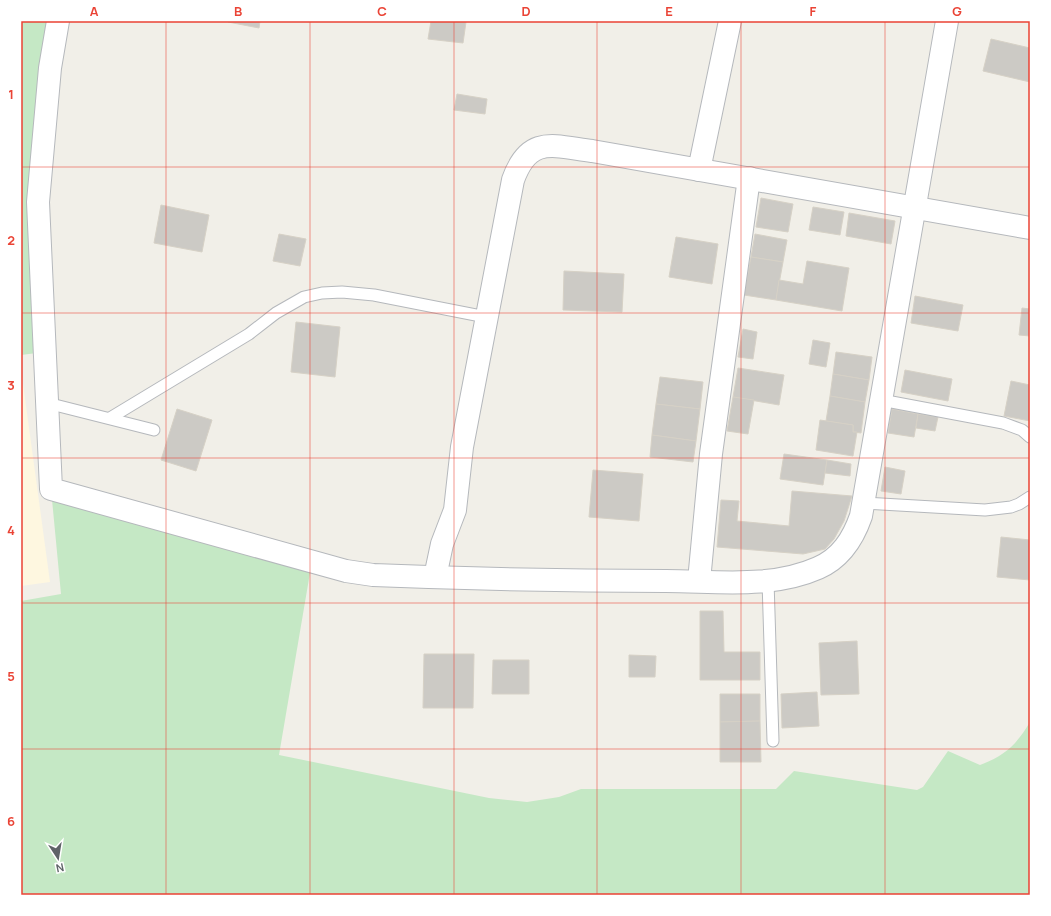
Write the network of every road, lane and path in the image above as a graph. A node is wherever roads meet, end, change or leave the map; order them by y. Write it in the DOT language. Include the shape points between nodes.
graph roads {
  1 [pos="58,21"];
  2 [pos="730,21"];
  3 [pos="947,21"];
  4 [pos="699,170"];
  5 [pos="749,178"];
  6 [pos="914,207"];
  7 [pos="1030,228"];
  8 [pos="486,317"];
  9 [pos="881,400"];
  10 [pos="47,403"];
  11 [pos="110,418"];
  12 [pos="154,430"];
  13 [pos="1030,437"];
  14 [pos="1030,496"];
  15 [pos="864,503"];
  16 [pos="435,577"];
  17 [pos="699,581"];
  18 [pos="768,581"];
  19 [pos="773,741"];
  1 -- 10 [label="street" via="51,63 38,202"];
  2 -- 4 [label="street"];
  3 -- 6 [label="street"];
  4 -- 5 [label="street"];
  4 -- 8 [label="street" via="557,146 533,149 520,162 513,180"];
  5 -- 6 [label="street"];
  5 -- 17 [label="street" via="711,454"];
  6 -- 7 [label="street"];
  6 -- 9 [label="street"];
  8 -- 11 [label="lane" via="374,295 342,292 304,297 203,363"];
  8 -- 16 [label="street" via="462,447 455,510 442,544"];
  9 -- 13 [label="lane" via="1003,423 1022,430"];
  9 -- 15 [label="street"];
  10 -- 11 [label="lane"];
  10 -- 16 [label="street" via="51,489 346,571 373,575"];
  11 -- 12 [label="lane"];
  14 -- 15 [label="lane" via="1011,507 985,510"];
  15 -- 18 [label="street" via="856,532 847,547 833,559 819,568 799,575"];
  16 -- 17 [label="street"];
  17 -- 18 [label="street"];
  18 -- 19 [label="lane"];
}
